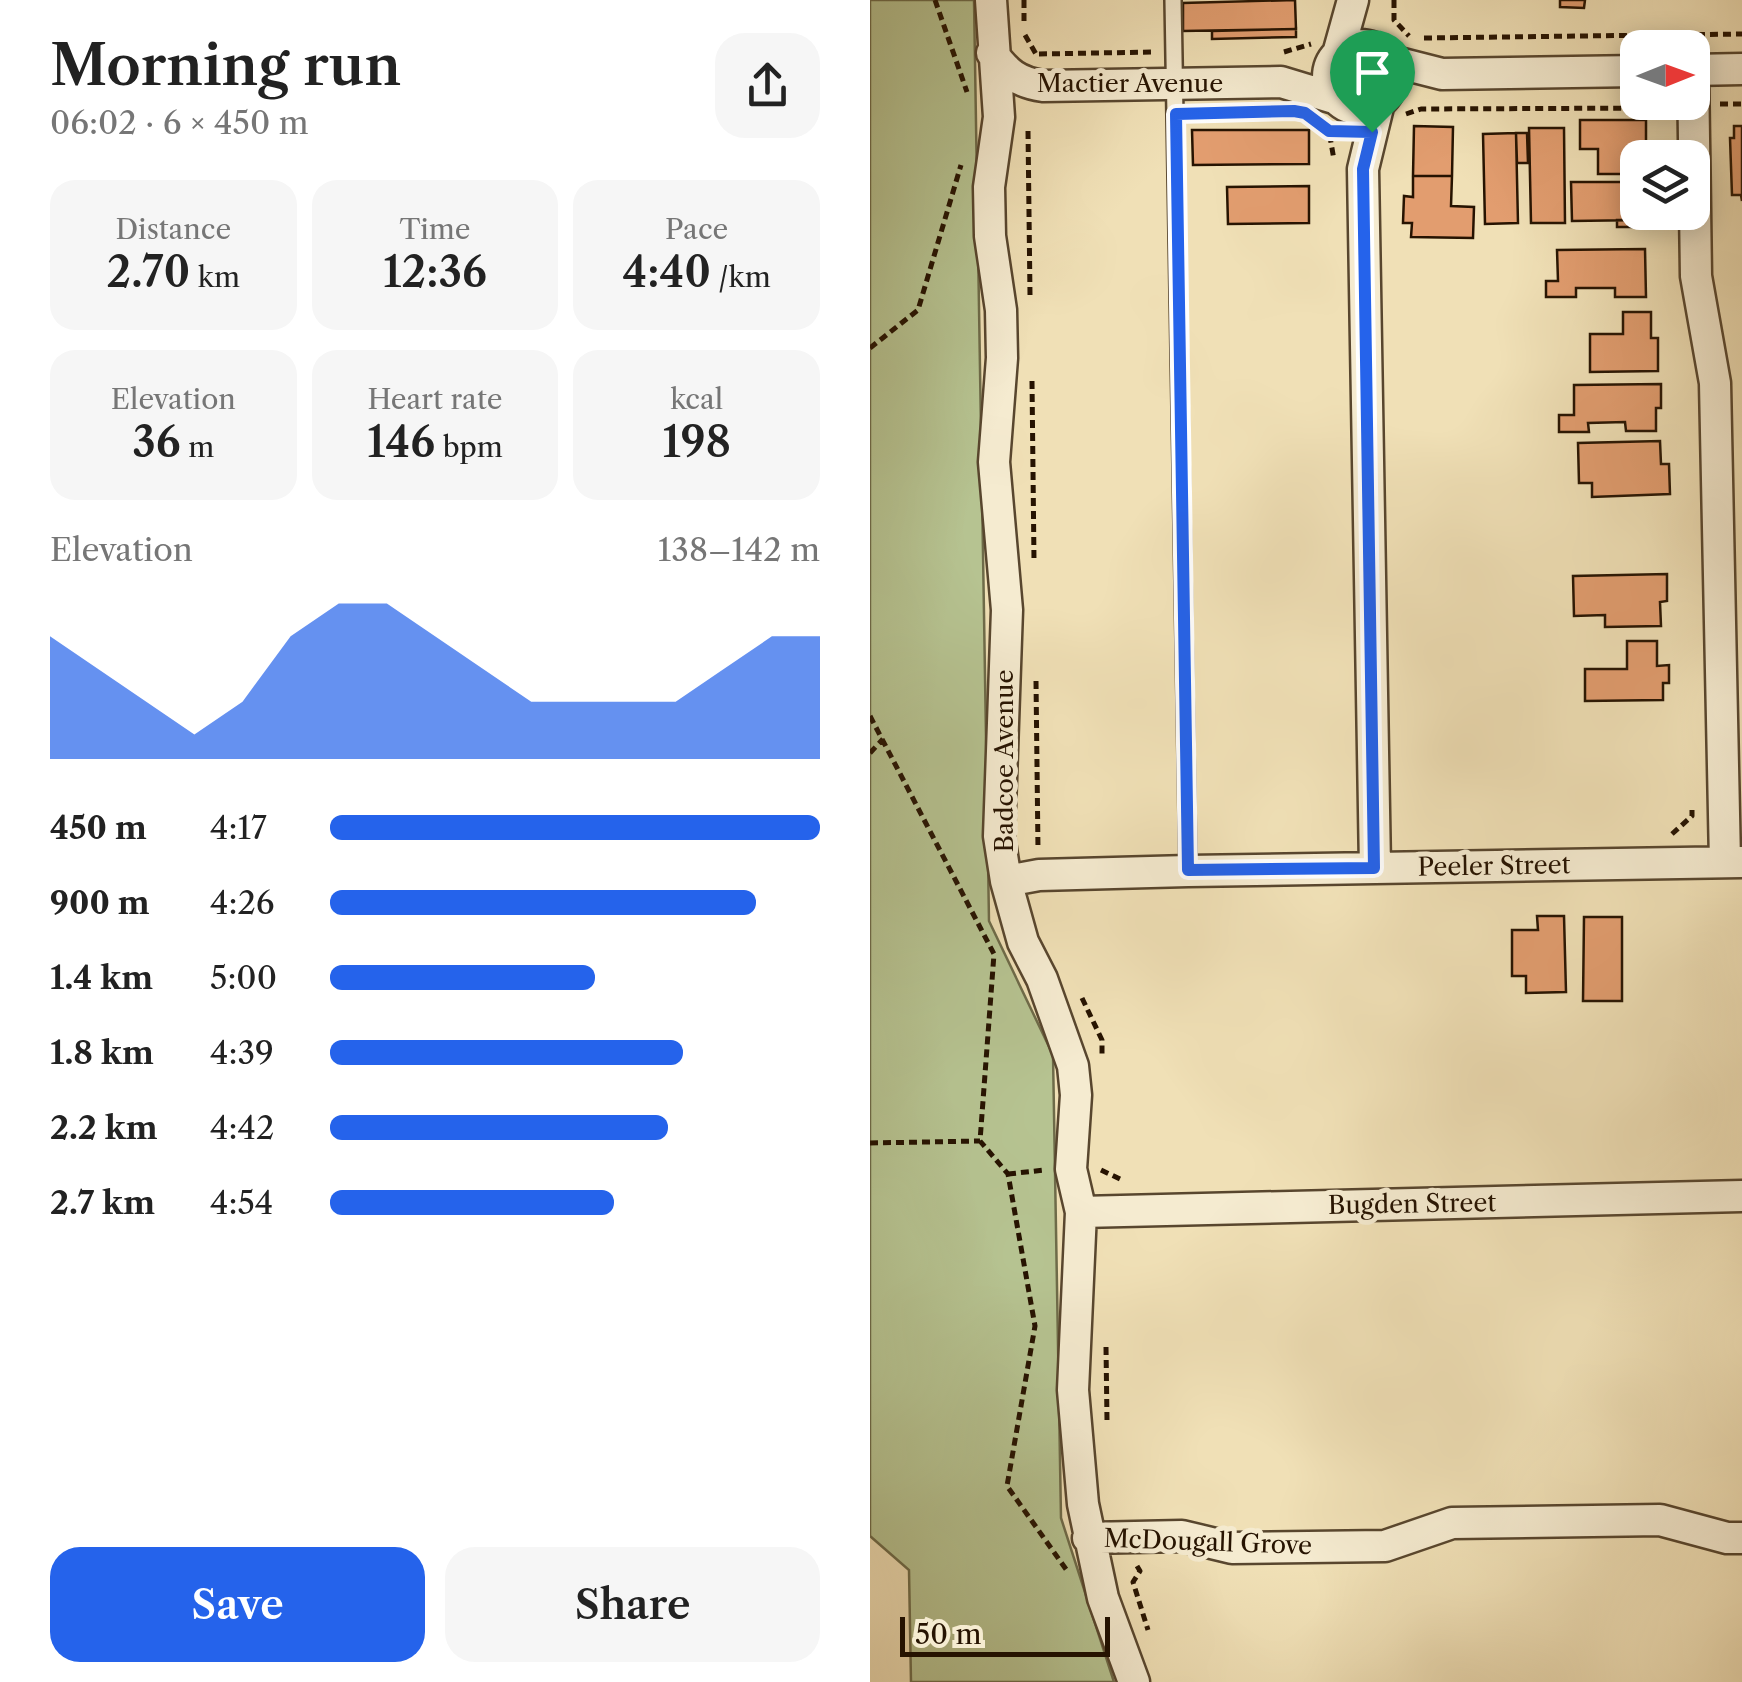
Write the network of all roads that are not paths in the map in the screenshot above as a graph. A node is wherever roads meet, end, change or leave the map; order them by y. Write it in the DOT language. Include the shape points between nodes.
graph roads {
  1 [pos="991,0"];
  2 [pos="1173,0"];
  3 [pos="1353,0"];
  4 [pos="1364,0"];
  5 [pos="992,52"];
  6 [pos="1382,55"];
  7 [pos="1335,57"];
  8 [pos="1742,69"];
  9 [pos="1710,70"];
  10 [pos="1620,71"];
  11 [pos="1442,74"];
  12 [pos="1281,82"];
  13 [pos="1175,84"];
  14 [pos="1353,114"];
  15 [pos="1694,120"];
  16 [pos="1733,862"];
  17 [pos="1374,868"];
  18 [pos="1188,870"];
  19 [pos="1006,881"];
  20 [pos="1742,1196"];
  21 [pos="1081,1212"];
  22 [pos="1088,1538"];
  23 [pos="1742,1538"];
  24 [pos="1134,1682"];
  1 -- 5 [label="street, Badcoe Avenue"];
  2 -- 13 [label="lane"];
  3 -- 7 [label="street"];
  4 -- 6 [label="street"];
  5 -- 13 [label="street, Mactier Avenue" via="1007,74 1024,83"];
  5 -- 19 [label="street, Badcoe Avenue" via="999,117 990,236 1002,358 994,462 1007,610 999,836"];
  6 -- 7 [label="street, Mactier Avenue" via="1356,45"];
  6 -- 11 [label="street"];
  6 -- 14 [label="street" via="1392,70"];
  7 -- 12 [label="street, Mactier Avenue"];
  7 -- 14 [label="street" via="1329,80"];
  8 -- 9 [label="street"];
  10 -- 11 [label="street"];
  11 -- 14 [label="street"];
  12 -- 13 [label="street, Mactier Avenue"];
  12 -- 14 [label="street, Mactier Avenue"];
  13 -- 18 [label="lane"];
  14 -- 17 [label="street" via="1348,166"];
  15 -- 16 [label="street" via="1696,276 1716,383"];
  16 -- 17 [label="street, Peeler Street"];
  17 -- 18 [label="street, Peeler Street"];
  18 -- 19 [label="street, Peeler Street"];
  19 -- 21 [label="street, Badcoe Avenue" via="1073,1066 1071,1169"];
  20 -- 21 [label="street, Bugden Street"];
  21 -- 22 [label="street, Badcoe Avenue" via="1073,1390"];
  22 -- 23 [label="street, McDougall Grove" via="1182,1536 1232,1548 1385,1546 1452,1523 1660,1520"];
  22 -- 24 [label="street, Badcoe Avenue"];
}
